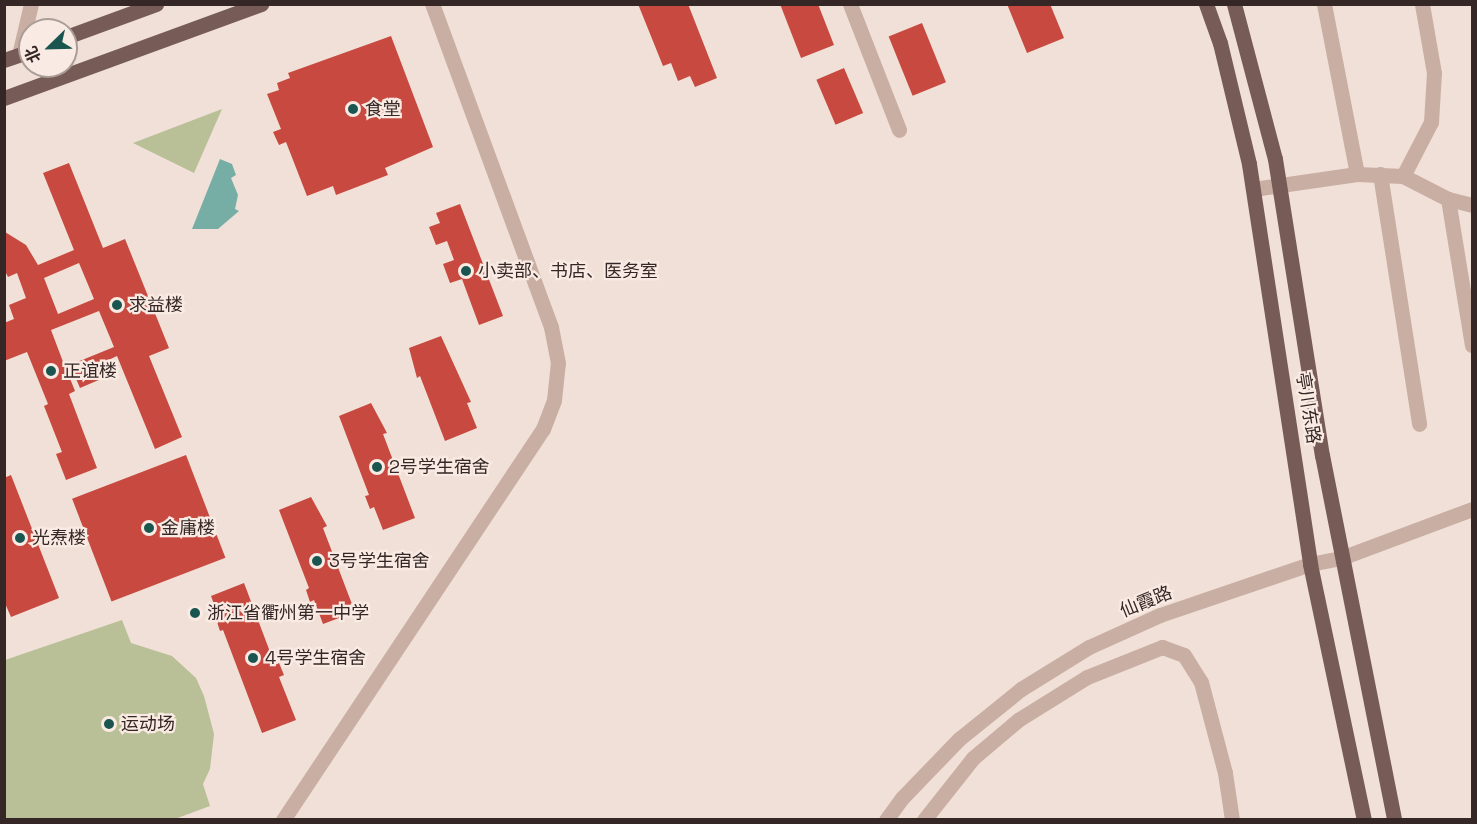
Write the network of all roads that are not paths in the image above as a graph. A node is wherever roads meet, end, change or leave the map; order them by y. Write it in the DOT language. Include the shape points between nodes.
graph roads {
  1 [pos="156,4"];
  2 [pos="261,4"];
  3 [pos="432,4"];
  4 [pos="850,4"];
  5 [pos="1206,4"];
  6 [pos="1234,4"];
  7 [pos="1324,4"];
  8 [pos="1422,4"];
  9 [pos="78,33"];
  10 [pos="4,98"];
  11 [pos="900,130"];
  12 [pos="1357,174"];
  13 [pos="1380,174"];
  14 [pos="1403,176"];
  15 [pos="1279,184"];
  16 [pos="1253,189"];
  17 [pos="1448,199"];
  18 [pos="1473,205"];
  19 [pos="1473,345"];
  20 [pos="1419,424"];
  21 [pos="1473,509"];
  22 [pos="1341,558"];
  23 [pos="1310,564"];
  24 [pos="283,819"];
  25 [pos="886,819"];
  26 [pos="924,819"];
  27 [pos="1232,819"];
  28 [pos="1364,819"];
  29 [pos="1394,819"];
  1 -- 9 [label="main road"];
  2 -- 10 [label="main road"];
  3 -- 24 [label="street" via="551,327 558,363 554,400 543,429"];
  4 -- 11 [label="street"];
  5 -- 16 [label="main road, 亭川东路" via="1220,44"];
  6 -- 15 [label="main road, 亭川东路"];
  7 -- 12 [label="street"];
  8 -- 14 [label="street" via="1434,73 1431,122"];
  12 -- 13 [label="street"];
  12 -- 15 [label="street"];
  13 -- 14 [label="street"];
  13 -- 20 [label="street"];
  14 -- 17 [label="street"];
  15 -- 16 [label="street"];
  15 -- 22 [label="main road, 亭川东路"];
  16 -- 23 [label="main road, 亭川东路"];
  17 -- 18 [label="street"];
  17 -- 19 [label="street"];
  21 -- 22 [label="street, 仙霞路"];
  22 -- 23 [label="street, 仙霞路"];
  22 -- 29 [label="main road, 亭川东路"];
  23 -- 25 [label="street, 仙霞路" via="1160,615 1089,648 1021,689 959,739"];
  23 -- 28 [label="main road, 亭川东路"];
  26 -- 27 [label="street" via="974,758 1018,720 1087,677 1162,647 1184,655 1201,682 1225,773"];
}
